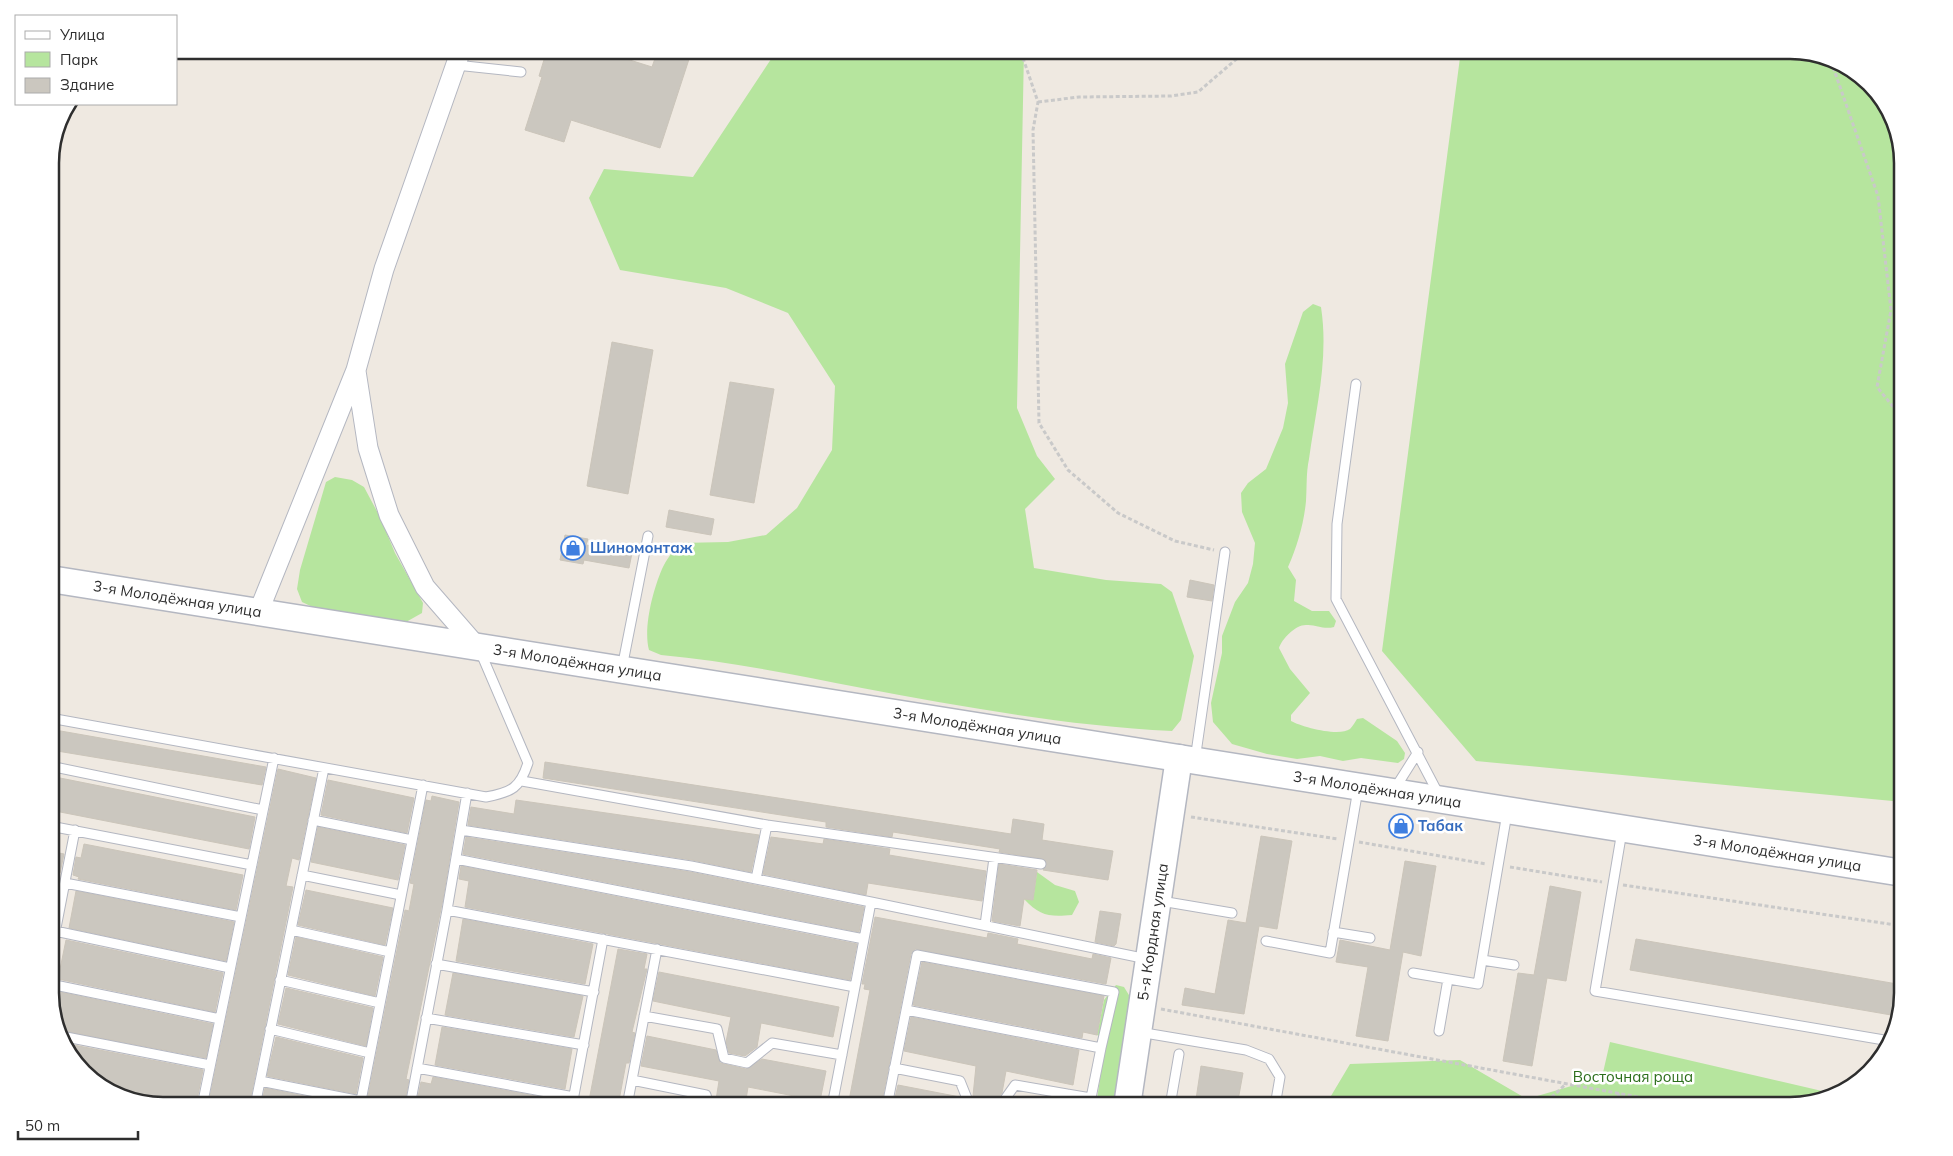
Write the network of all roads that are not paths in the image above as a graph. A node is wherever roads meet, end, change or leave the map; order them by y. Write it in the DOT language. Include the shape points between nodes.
graph roads {
  1 [pos="459,59"];
  2 [pos="463,59"];
  3 [pos="521,72"];
  4 [pos="356,370"];
  5 [pos="1356,384"];
  6 [pos="648,536"];
  7 [pos="1225,552"];
  8 [pos="59,580"];
  9 [pos="258,613"];
  10 [pos="479,648"];
  11 [pos="622,671"];
  12 [pos="59,720"];
  13 [pos="1418,752"];
  14 [pos="274,758"];
  15 [pos="1187,759"];
  16 [pos="59,768"];
  17 [pos="324,768"];
  18 [pos="522,781"];
  19 [pos="423,785"];
  20 [pos="1358,786"];
  21 [pos="1392,792"];
  22 [pos="468,793"];
  23 [pos="1442,800"];
  24 [pos="263,810"];
  25 [pos="1507,810"];
  26 [pos="313,820"];
  27 [pos="767,825"];
  28 [pos="59,827"];
  29 [pos="1623,828"];
  30 [pos="75,830"];
  31 [pos="461,830"];
  32 [pos="412,840"];
  33 [pos="994,858"];
  34 [pos="456,859"];
  35 [pos="1041,864"];
  36 [pos="252,865"];
  37 [pos="1894,872"];
  38 [pos="302,875"];
  39 [pos="756,879"];
  40 [pos="65,883"];
  41 [pos="401,895"];
  42 [pos="1158,900"];
  43 [pos="871,902"];
  44 [pos="446,910"];
  45 [pos="1232,913"];
  46 [pos="59,915"];
  47 [pos="241,917"];
  48 [pos="985,925"];
  49 [pos="291,930"];
  50 [pos="59,932"];
  51 [pos="1333,932"];
  52 [pos="1370,938"];
  53 [pos="603,939"];
  54 [pos="864,939"];
  55 [pos="1266,942"];
  56 [pos="657,949"];
  57 [pos="390,952"];
  58 [pos="1150,959"];
  59 [pos="1482,960"];
  60 [pos="436,964"];
  61 [pos="1514,965"];
  62 [pos="230,968"];
  63 [pos="1413,973"];
  64 [pos="1448,979"];
  65 [pos="280,980"];
  66 [pos="59,986"];
  67 [pos="855,987"];
  68 [pos="594,992"];
  69 [pos="380,1003"];
  70 [pos="906,1010"];
  71 [pos="644,1016"];
  72 [pos="426,1018"];
  73 [pos="220,1019"];
  74 [pos="270,1029"];
  75 [pos="1439,1031"];
  76 [pos="1139,1032"];
  77 [pos="68,1037"];
  78 [pos="1882,1041"];
  79 [pos="584,1045"];
  80 [pos="1101,1048"];
  81 [pos="370,1053"];
  82 [pos="1179,1054"];
  83 [pos="842,1055"];
  84 [pos="210,1065"];
  85 [pos="417,1068"];
  86 [pos="894,1068"];
  87 [pos="632,1080"];
  88 [pos="260,1081"];
  89 [pos="1067,1094"];
  90 [pos="204,1097"];
  91 [pos="257,1097"];
  92 [pos="333,1097"];
  93 [pos="361,1097"];
  94 [pos="412,1097"];
  95 [pos="550,1097"];
  96 [pos="574,1097"];
  97 [pos="629,1097"];
  98 [pos="707,1097"];
  99 [pos="834,1097"];
  100 [pos="889,1097"];
  101 [pos="966,1097"];
  102 [pos="1006,1097"];
  103 [pos="1066,1097"];
  104 [pos="1085,1097"];
  105 [pos="1091,1097"];
  106 [pos="1129,1097"];
  107 [pos="1172,1097"];
  108 [pos="1277,1097"];
  1 -- 4 [label="street" via="384,269"];
  2 -- 3 [label="lane"];
  4 -- 9 [label="street"];
  4 -- 10 [label="street" via="368,448 389,515 425,587"];
  5 -- 13 [label="lane" via="1337,524 1336,599"];
  6 -- 11 [label="lane"];
  7 -- 15 [label="lane"];
  8 -- 9 [label="main road, 3-я Молодёжная улица"];
  9 -- 10 [label="main road, 3-я Молодёжная улица"];
  10 -- 11 [label="main road, 3-я Молодёжная улица"];
  10 -- 18 [label="lane" via="528,763"];
  11 -- 15 [label="main road, 3-я Молодёжная улица"];
  12 -- 14 [label="lane"];
  13 -- 21 [label="lane"];
  13 -- 23 [label="lane"];
  14 -- 17 [label="lane"];
  14 -- 24 [label="lane"];
  15 -- 20 [label="main road, 3-я Молодёжная улица"];
  15 -- 42 [label="main road, 5-я Кордная улица" via="1171,814"];
  16 -- 24 [label="lane"];
  17 -- 19 [label="lane"];
  17 -- 26 [label="lane"];
  18 -- 22 [label="lane" via="506,793 486,796"];
  18 -- 27 [label="lane"];
  19 -- 22 [label="lane"];
  19 -- 32 [label="lane"];
  20 -- 21 [label="main road, 3-я Молодёжная улица"];
  20 -- 51 [label="lane"];
  21 -- 23 [label="main road, 3-я Молодёжная улица"];
  22 -- 31 [label="lane"];
  23 -- 25 [label="main road, 3-я Молодёжная улица"];
  24 -- 36 [label="lane"];
  25 -- 29 [label="main road, 3-я Молодёжная улица"];
  25 -- 59 [label="lane"];
  26 -- 32 [label="lane"];
  26 -- 38 [label="lane"];
  27 -- 33 [label="lane"];
  27 -- 39 [label="lane"];
  28 -- 30 [label="lane"];
  29 -- 37 [label="main road, 3-я Молодёжная улица"];
  29 -- 78 [label="lane" via="1595,991"];
  30 -- 36 [label="lane"];
  30 -- 40 [label="lane"];
  31 -- 34 [label="lane"];
  31 -- 39 [label="lane"];
  32 -- 41 [label="lane"];
  33 -- 35 [label="lane"];
  33 -- 48 [label="lane"];
  34 -- 44 [label="lane"];
  34 -- 54 [label="lane"];
  36 -- 47 [label="lane"];
  38 -- 41 [label="lane"];
  38 -- 49 [label="lane"];
  39 -- 43 [label="lane"];
  40 -- 46 [label="lane"];
  40 -- 47 [label="lane"];
  41 -- 57 [label="lane"];
  42 -- 45 [label="lane"];
  42 -- 58 [label="main road, 5-я Кордная улица"];
  43 -- 48 [label="lane"];
  43 -- 54 [label="lane"];
  44 -- 53 [label="lane"];
  44 -- 60 [label="lane"];
  47 -- 62 [label="lane"];
  48 -- 58 [label="lane"];
  49 -- 57 [label="lane"];
  49 -- 65 [label="lane"];
  50 -- 62 [label="lane"];
  51 -- 52 [label="lane"];
  51 -- 55 [label="lane" via="1330,952"];
  53 -- 56 [label="lane"];
  53 -- 68 [label="lane"];
  54 -- 67 [label="lane"];
  56 -- 67 [label="lane"];
  56 -- 71 [label="lane"];
  57 -- 69 [label="lane"];
  58 -- 76 [label="main road, 5-я Кордная улица"];
  59 -- 61 [label="lane"];
  59 -- 64 [label="lane" via="1478,984"];
  60 -- 68 [label="lane"];
  60 -- 72 [label="lane"];
  62 -- 73 [label="lane"];
  63 -- 64 [label="lane"];
  64 -- 75 [label="lane"];
  65 -- 69 [label="lane"];
  65 -- 74 [label="lane"];
  66 -- 73 [label="lane"];
  67 -- 83 [label="lane"];
  68 -- 79 [label="lane"];
  69 -- 81 [label="lane"];
  70 -- 80 [label="lane"];
  70 -- 80 [label="lane" via="916,955 1114,992"];
  70 -- 86 [label="lane"];
  71 -- 83 [label="lane" via="717,1029 724,1058 746,1063 772,1043"];
  71 -- 87 [label="lane"];
  72 -- 79 [label="lane"];
  72 -- 85 [label="lane"];
  73 -- 84 [label="lane"];
  74 -- 81 [label="lane"];
  74 -- 88 [label="lane"];
  76 -- 106 [label="main road, 5-я Кордная улица"];
  76 -- 108 [label="lane" via="1246,1050 1269,1058 1280,1077"];
  77 -- 84 [label="lane"];
  79 -- 96 [label="lane"];
  80 -- 105 [label="lane"];
  81 -- 93 [label="lane"];
  82 -- 107 [label="lane"];
  83 -- 99 [label="lane"];
  84 -- 90 [label="lane"];
  85 -- 94 [label="lane"];
  85 -- 95 [label="lane"];
  86 -- 100 [label="lane"];
  86 -- 101 [label="lane" via="960,1081"];
  87 -- 97 [label="lane"];
  87 -- 98 [label="lane"];
  88 -- 91 [label="lane"];
  88 -- 92 [label="lane"];
  89 -- 102 [label="lane" via="1014,1084"];
  89 -- 103 [label="lane"];
  89 -- 104 [label="lane"];
}
